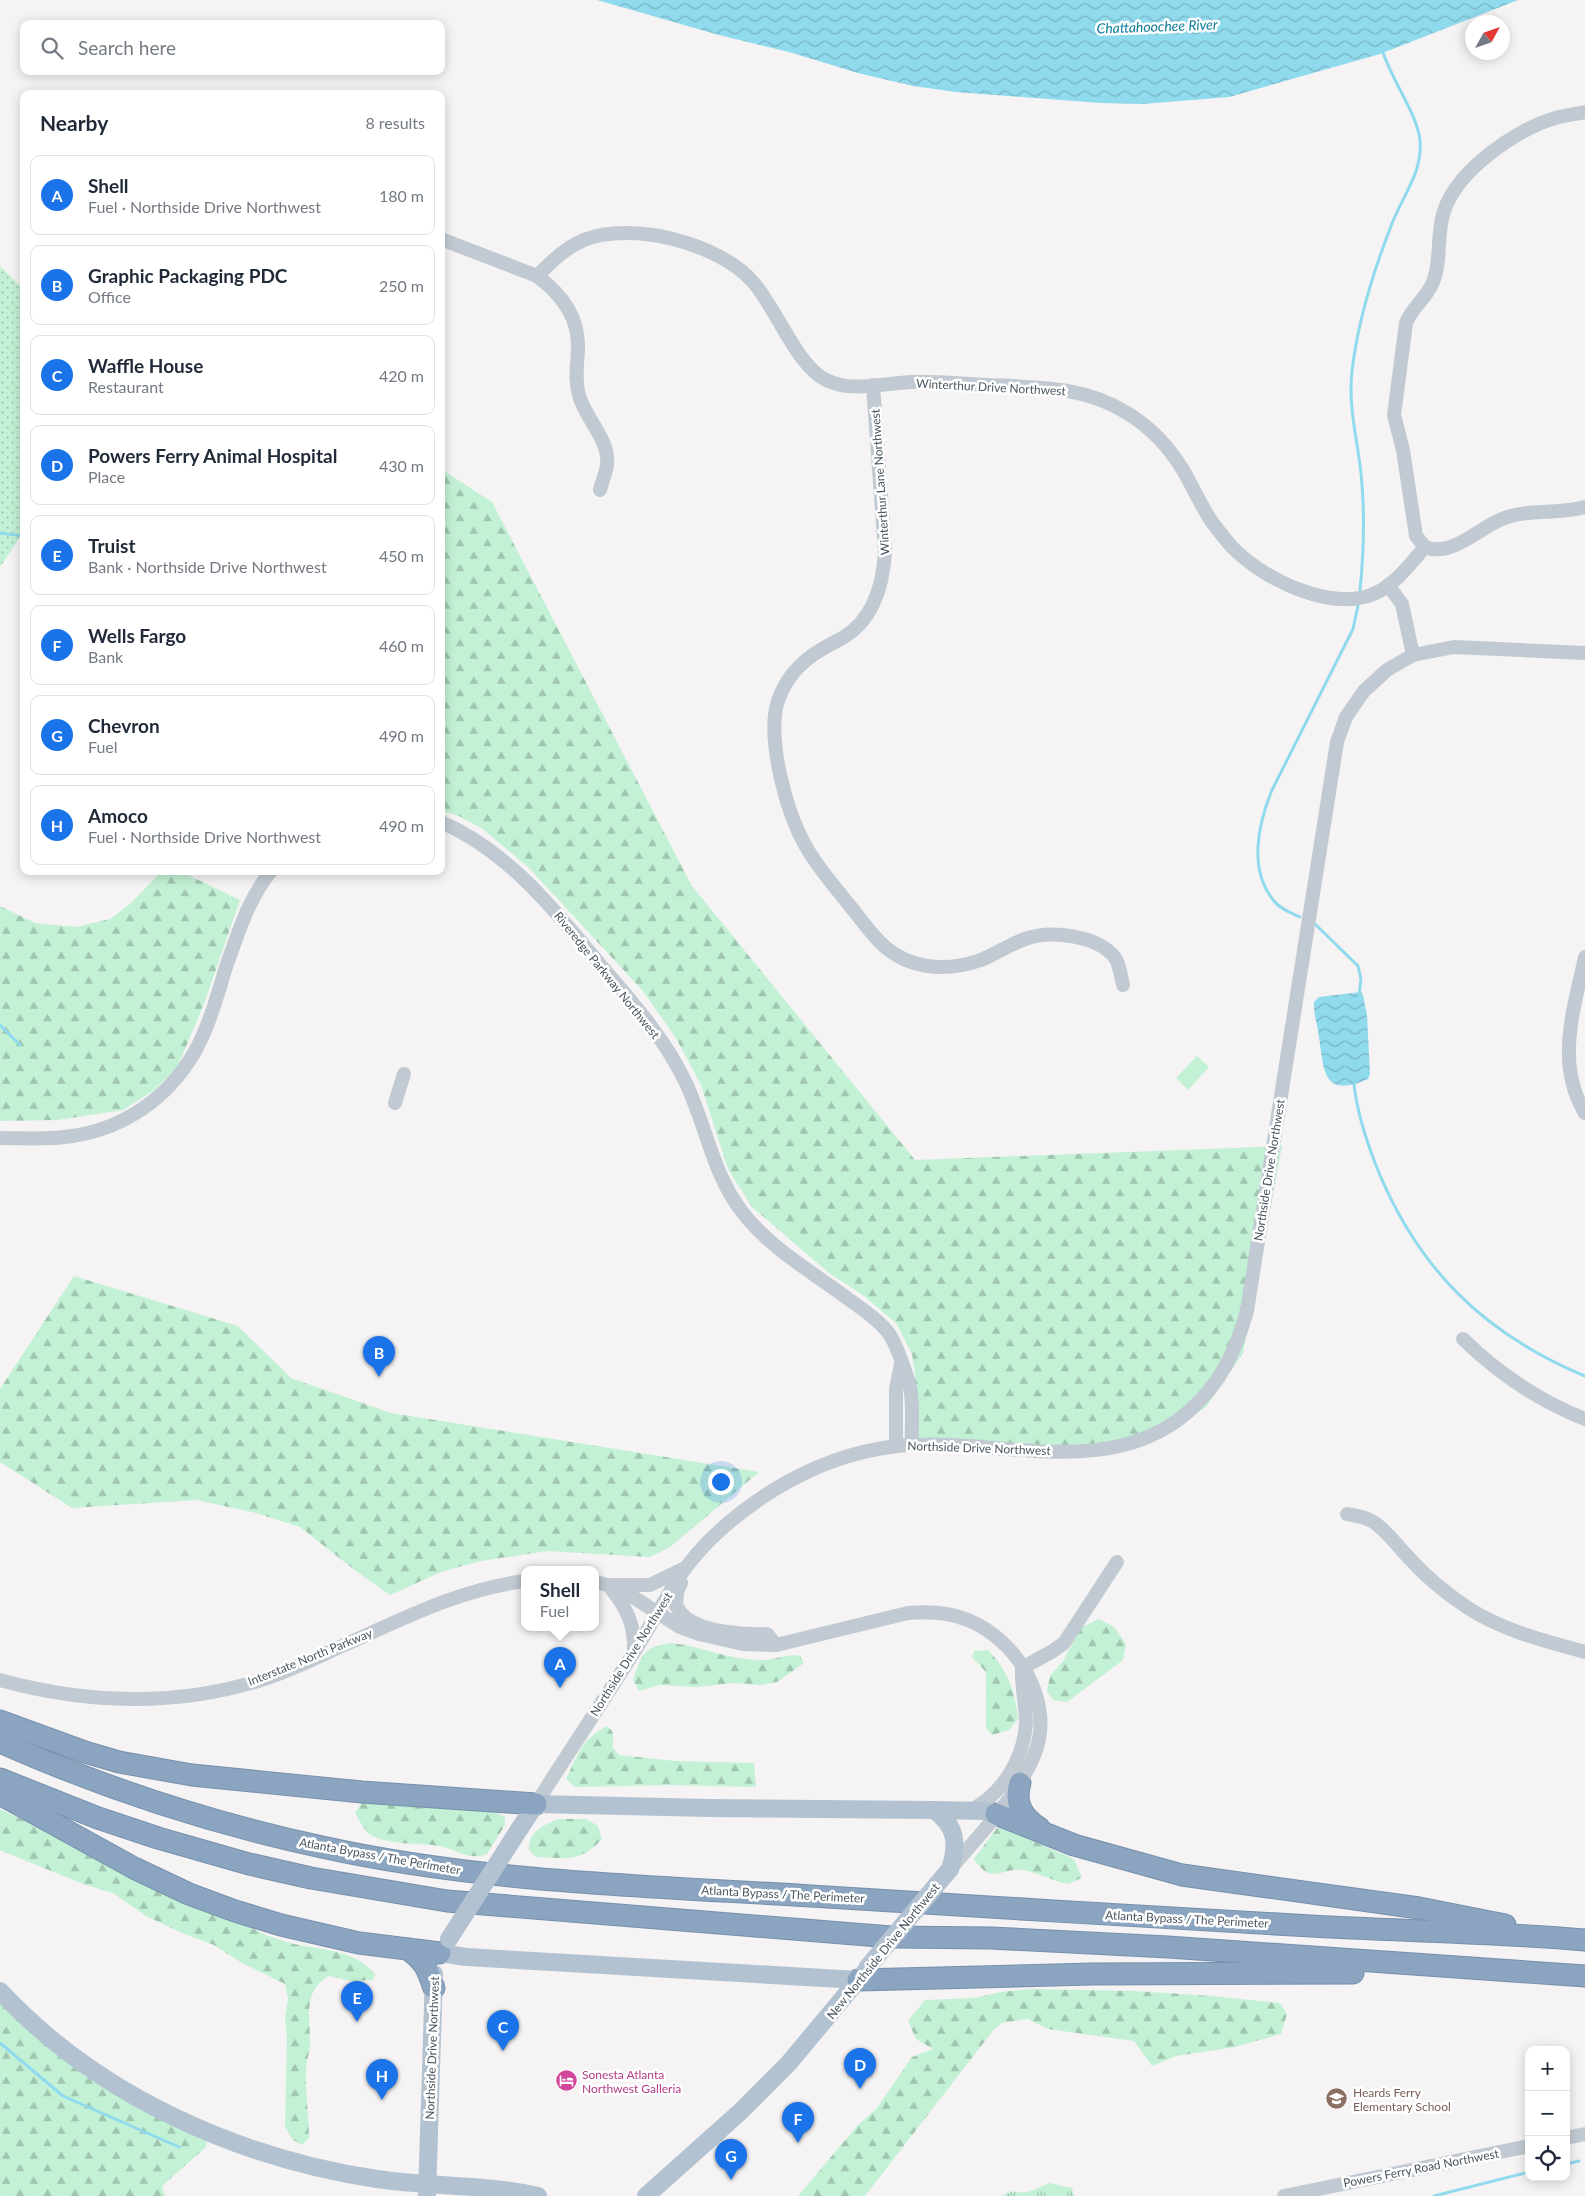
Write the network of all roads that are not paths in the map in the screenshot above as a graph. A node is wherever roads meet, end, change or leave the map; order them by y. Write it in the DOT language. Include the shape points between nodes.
graph roads {
  1 [pos="1585,112"];
  2 [pos="445,241"];
  3 [pos="537,276"];
  4 [pos="873,385"];
  5 [pos="600,490"];
  6 [pos="1585,507"];
  7 [pos="1425,548"];
  8 [pos="1388,585"];
  9 [pos="1585,652"];
  10 [pos="1413,655"];
  11 [pos="445,824"];
  12 [pos="268,875"];
  13 [pos="1585,957"];
  14 [pos="1122,985"];
  15 [pos="404,1074"];
  16 [pos="395,1104"];
  17 [pos="1585,1113"];
  18 [pos="0,1138"];
  19 [pos="1463,1339"];
  20 [pos="901,1363"];
  21 [pos="1585,1419"];
  22 [pos="912,1445"];
  23 [pos="896,1446"];
  24 [pos="1347,1514"];
  25 [pos="1117,1562"];
  26 [pos="688,1566"];
  27 [pos="521,1582"];
  28 [pos="602,1584"];
  29 [pos="658,1613"];
  30 [pos="776,1644"];
  31 [pos="634,1652"];
  32 [pos="1585,1652"];
  33 [pos="1022,1668"];
  34 [pos="0,1680"];
  35 [pos="0,1720"];
  36 [pos="0,1742"];
  37 [pos="0,1779"];
  38 [pos="1020,1783"];
  39 [pos="0,1794"];
  40 [pos="536,1804"];
  41 [pos="934,1810"];
  42 [pos="968,1811"];
  43 [pos="996,1814"];
  44 [pos="1051,1837"];
  45 [pos="950,1870"];
  46 [pos="1563,1939"];
  47 [pos="1585,1940"];
  48 [pos="444,1946"];
  49 [pos="408,1949"];
  50 [pos="863,1974"];
  51 [pos="1545,1974"];
  52 [pos="1585,1976"];
  53 [pos="434,1988"];
  54 [pos="0,1991"];
  55 [pos="1584,2135"];
  56 [pos="1570,2137"];
  57 [pos="1525,2147"];
  58 [pos="663,2188"];
  59 [pos="427,2190"];
  60 [pos="538,2196"];
  61 [pos="646,2196"];
  62 [pos="1284,2196"];
  1 -- 7 [label="street" via="1533,127 1503,145 1466,175 1444,211 1434,282 1406,322 1394,415 1403,450 1416,536"];
  2 -- 3 [label="street"];
  3 -- 4 [label="street, Winterthur Drive Northwest" via="573,245 601,235 638,234 696,245 728,260 752,281 815,373 838,384"];
  3 -- 5 [label="street" via="560,296 574,322 578,343 578,394 606,452 607,465"];
  4 -- 8 [label="street, Winterthur Drive Northwest" via="921,382 1052,388 1096,398 1128,413 1160,440 1182,468 1210,519 1233,548 1257,568 1289,585 1321,597 1341,600 1365,597"];
  4 -- 14 [label="street, Winterthur Lane Northwest" via="884,575 875,602 861,622 846,636 802,663 779,698 775,721 778,757 795,826 816,863 877,940 906,960 931,967 958,967 982,960 1025,939 1059,934 1083,939 1109,952 1118,965"];
  6 -- 7 [label="street" via="1509,516 1454,545 1436,550"];
  7 -- 8 [label="street, Winterthur Drive Northwest"];
  8 -- 10 [label="street" via="1402,604"];
  9 -- 10 [label="street, Northside Drive Northwest" via="1454,647"];
  10 -- 22 [label="street, Northside Drive Northwest" via="1387,670 1364,690 1346,717 1337,742 1247,1311 1238,1343 1223,1373 1203,1398 1178,1420 1150,1436 1117,1448 1066,1451"];
  11 -- 20 [label="street, Riveredge Parkway Northwest" via="471,836 502,858 564,921 648,1021 670,1053 695,1102 721,1177 742,1213 772,1242 880,1323 897,1348"];
  12 -- 18 [label="street" via="244,917 205,1029 194,1052 169,1087 136,1114 105,1128 71,1136"];
  13 -- 17 [label="street" via="1567,1046 1569,1074"];
  15 -- 16 [label="street"];
  19 -- 21 [label="street" via="1514,1382"];
  20 -- 22 [label="street, Riveredge Parkway Northwest" via="910,1389"];
  20 -- 23 [label="street" via="896,1390"];
  22 -- 23 [label="street, Northside Drive Northwest"];
  23 -- 26 [label="street, Northside Drive Northwest" via="845,1457 798,1476 748,1508 714,1537"];
  24 -- 32 [label="street" via="1376,1524 1426,1575 1469,1608 1500,1625"];
  25 -- 33 [label="street" via="1064,1643 1054,1652"];
  26 -- 28 [label="street" via="650,1584"];
  26 -- 29 [label="street, Northside Drive Northwest"];
  26 -- 30 [label="street" via="677,1592 676,1606 685,1618 712,1629 767,1634"];
  27 -- 34 [label="street, Interstate North Parkway" via="475,1590 446,1600 298,1665 233,1688 145,1699 94,1698 43,1692"];
  28 -- 29 [label="street" via="630,1595"];
  28 -- 31 [label="street" via="631,1620"];
  29 -- 30 [label="street, New Northside Drive Northwest" via="680,1626 715,1639 743,1644"];
  29 -- 31 [label="street, Northside Drive Northwest"];
  30 -- 33 [label="street, New Northside Drive Northwest" via="908,1613 942,1613 968,1620 990,1633 1009,1649"];
  31 -- 40 [label="street, Northside Drive Northwest"];
  33 -- 38 [label="street, New Northside Drive Northwest" via="1036,1692 1040,1733 1035,1754"];
  33 -- 42 [label="street" via="1026,1723 1020,1751 997,1791"];
  35 -- 40 [label="highway" via="119,1762 192,1776"];
  36 -- 46 [label="highway, Atlanta Bypass / The Perimeter" via="95,1782 240,1828 325,1848 460,1870 643,1886"];
  37 -- 51 [label="highway" via="98,1818 249,1864 447,1901 891,1937 991,1938 1158,1947"];
  38 -- 43 [label="street, New Northside Drive Northwest"];
  38 -- 44 [label="highway" via="1018,1798 1021,1810 1032,1824"];
  39 -- 49 [label="highway" via="125,1863 189,1894 280,1925 358,1943"];
  40 -- 41 [label="main road"];
  40 -- 48 [label="main road, Northside Drive Northwest, bridge"];
  41 -- 42 [label="main road"];
  41 -- 45 [label="main road" via="949,1823 955,1837"];
  42 -- 43 [label="main road"];
  43 -- 44 [label="highway"];
  43 -- 45 [label="street, New Northside Drive Northwest"];
  44 -- 46 [label="highway" via="1182,1875 1419,1908"];
  45 -- 50 [label="main road, New Northside Drive Northwest, bridge"];
  46 -- 47 [label="highway, Atlanta Bypass / The Perimeter"];
  48 -- 49 [label="highway"];
  48 -- 50 [label="main road" via="466,1957"];
  48 -- 53 [label="main road, Northside Drive Northwest" via="434,1972"];
  49 -- 53 [label="highway" via="428,1969"];
  50 -- 51 [label="highway"];
  50 -- 58 [label="main road, New Northside Drive Northwest" via="788,2064"];
  51 -- 52 [label="highway"];
  53 -- 59 [label="main road, Northside Drive Northwest"];
  54 -- 59 [label="main road" via="89,2066 175,2118 248,2147 318,2168"];
  55 -- 56 [label="street"];
  57 -- 62 [label="street, Powers Ferry Road Northwest"];
  58 -- 61 [label="main road, New Northside Drive Northwest"];
  59 -- 60 [label="main road" via="482,2186"];
}
